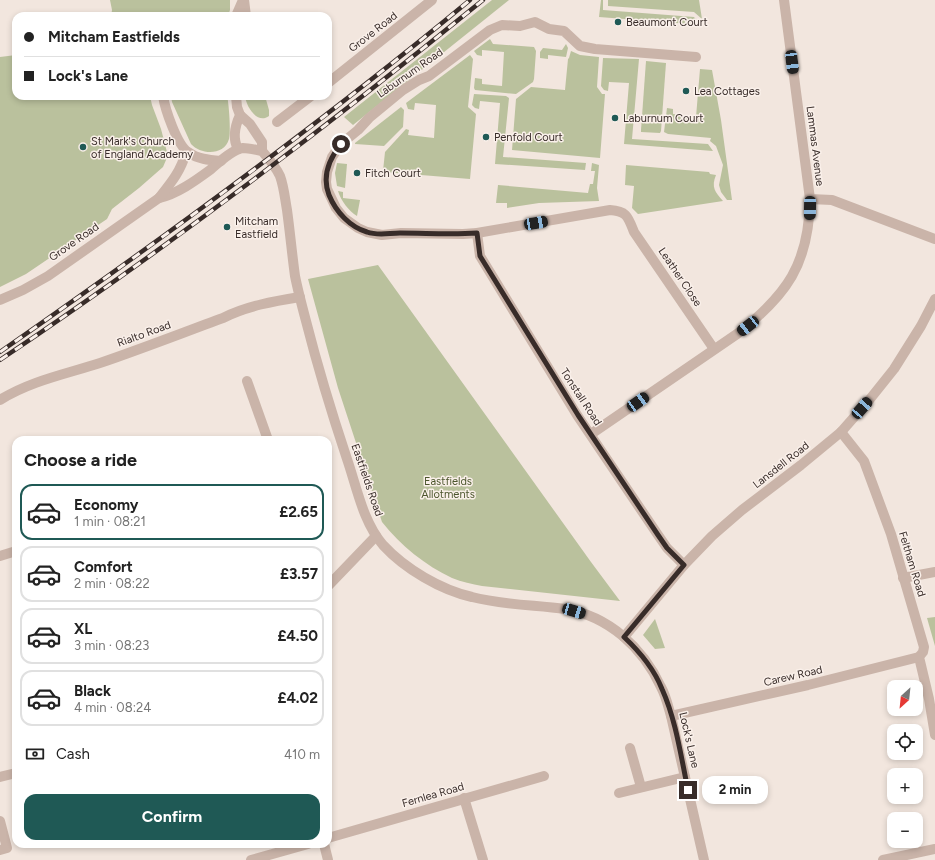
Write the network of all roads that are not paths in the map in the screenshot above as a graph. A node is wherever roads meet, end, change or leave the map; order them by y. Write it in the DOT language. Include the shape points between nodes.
graph roads {
  1 [pos="244,0"];
  2 [pos="432,0"];
  3 [pos="784,0"];
  4 [pos="238,12"];
  5 [pos="246,12"];
  6 [pos="696,57"];
  7 [pos="332,80"];
  8 [pos="164,100"];
  9 [pos="236,100"];
  10 [pos="306,100"];
  11 [pos="240,115"];
  12 [pos="277,122"];
  13 [pos="238,149"];
  14 [pos="262,151"];
  15 [pos="186,152"];
  16 [pos="221,161"];
  17 [pos="158,198"];
  18 [pos="810,199"];
  19 [pos="628,217"];
  20 [pos="477,233"];
  21 [pos="935,239"];
  22 [pos="300,297"];
  23 [pos="935,299"];
  24 [pos="0,300"];
  25 [pos="714,349"];
  26 [pos="247,381"];
  27 [pos="0,400"];
  28 [pos="841,432"];
  29 [pos="591,434"];
  30 [pos="267,436"];
  31 [pos="376,536"];
  32 [pos="12,552"];
  33 [pos="0,556"];
  34 [pos="684,565"];
  35 [pos="935,572"];
  36 [pos="903,578"];
  37 [pos="332,582"];
  38 [pos="624,637"];
  39 [pos="919,657"];
  40 [pos="932,699"];
  41 [pos="671,716"];
  42 [pos="935,735"];
  43 [pos="630,748"];
  44 [pos="12,774"];
  45 [pos="544,776"];
  46 [pos="0,777"];
  47 [pos="685,777"];
  48 [pos="641,787"];
  49 [pos="619,793"];
  50 [pos="464,798"];
  51 [pos="0,821"];
  52 [pos="332,837"];
  53 [pos="294,848"];
  54 [pos="325,848"];
  55 [pos="3,849"];
  56 [pos="935,849"];
  57 [pos="251,860"];
  58 [pos="328,860"];
  59 [pos="483,860"];
  60 [pos="704,860"];
  61 [pos="883,860"];
  1 -- 4 [label="street"];
  1 -- 5 [label="street"];
  2 -- 7 [label="street, Grove Road"];
  3 -- 18 [label="street, Lammas Avenue"];
  6 -- 20 [label="street, Laburnum Road" via="580,46 564,31 550,29 535,22 520,26 497,26 429,76 403,90 369,118 335,152 326,177 327,189 336,208 344,218 358,228 375,234"];
  8 -- 15 [label="street" via="168,117"];
  9 -- 11 [label="street"];
  10 -- 12 [label="street"];
  11 -- 13 [label="street" via="234,142"];
  11 -- 14 [label="street" via="250,124 262,142"];
  13 -- 14 [label="street"];
  13 -- 16 [label="street, Grove Road"];
  14 -- 22 [label="street, Eastfields Road" via="279,175 283,187"];
  15 -- 16 [label="street" via="207,160"];
  15 -- 17 [label="street, Grove Road" via="182,165"];
  16 -- 17 [label="street, Grove Road" via="169,196"];
  17 -- 24 [label="street, Grove Road" via="48,276"];
  18 -- 21 [label="street" via="832,200"];
  18 -- 25 [label="street, Lammas Avenue" via="805,244 788,284 759,317"];
  19 -- 20 [label="street, Laburnum Road" via="620,210 610,210"];
  19 -- 25 [label="street, Leather Close" via="634,232"];
  20 -- 29 [label="street, Tonstall Road" via="480,256"];
  22 -- 27 [label="street, Rialto Road" via="235,312 101,362 31,384"];
  22 -- 31 [label="street, Eastfields Road" via="326,395 366,516"];
  23 -- 28 [label="street, Lansdell Road" via="894,368"];
  25 -- 29 [label="street, Lammas Avenue"];
  26 -- 30 [label="street"];
  28 -- 34 [label="street, Lansdell Road" via="742,510"];
  28 -- 36 [label="street, Feltham Road" via="864,461 891,534"];
  29 -- 34 [label="street, Tonstall Road" via="667,548"];
  31 -- 37 [label="street"];
  31 -- 38 [label="street, Eastfields Road" via="414,570 451,591 480,599 574,611 605,624"];
  32 -- 33 [label="street"];
  34 -- 38 [label="street, Lansdell Road"];
  35 -- 36 [label="street"];
  36 -- 39 [label="street, Feltham Road" via="924,647"];
  38 -- 41 [label="street, Lock's Lane" via="638,650 653,673 662,689"];
  39 -- 40 [label="street, Feltham Road"];
  39 -- 41 [label="street, Carew Road"];
  40 -- 42 [label="street, Feltham Road"];
  41 -- 47 [label="street, Lock's Lane"];
  43 -- 48 [label="street"];
  44 -- 46 [label="street"];
  45 -- 50 [label="street, Fernlea Road"];
  47 -- 48 [label="street"];
  47 -- 60 [label="street, Lock's Lane"];
  48 -- 49 [label="street"];
  50 -- 52 [label="street, Fernlea Road"];
  50 -- 59 [label="street"];
  51 -- 55 [label="street"];
  53 -- 57 [label="street"];
  54 -- 58 [label="street"];
  56 -- 61 [label="street"];
}
